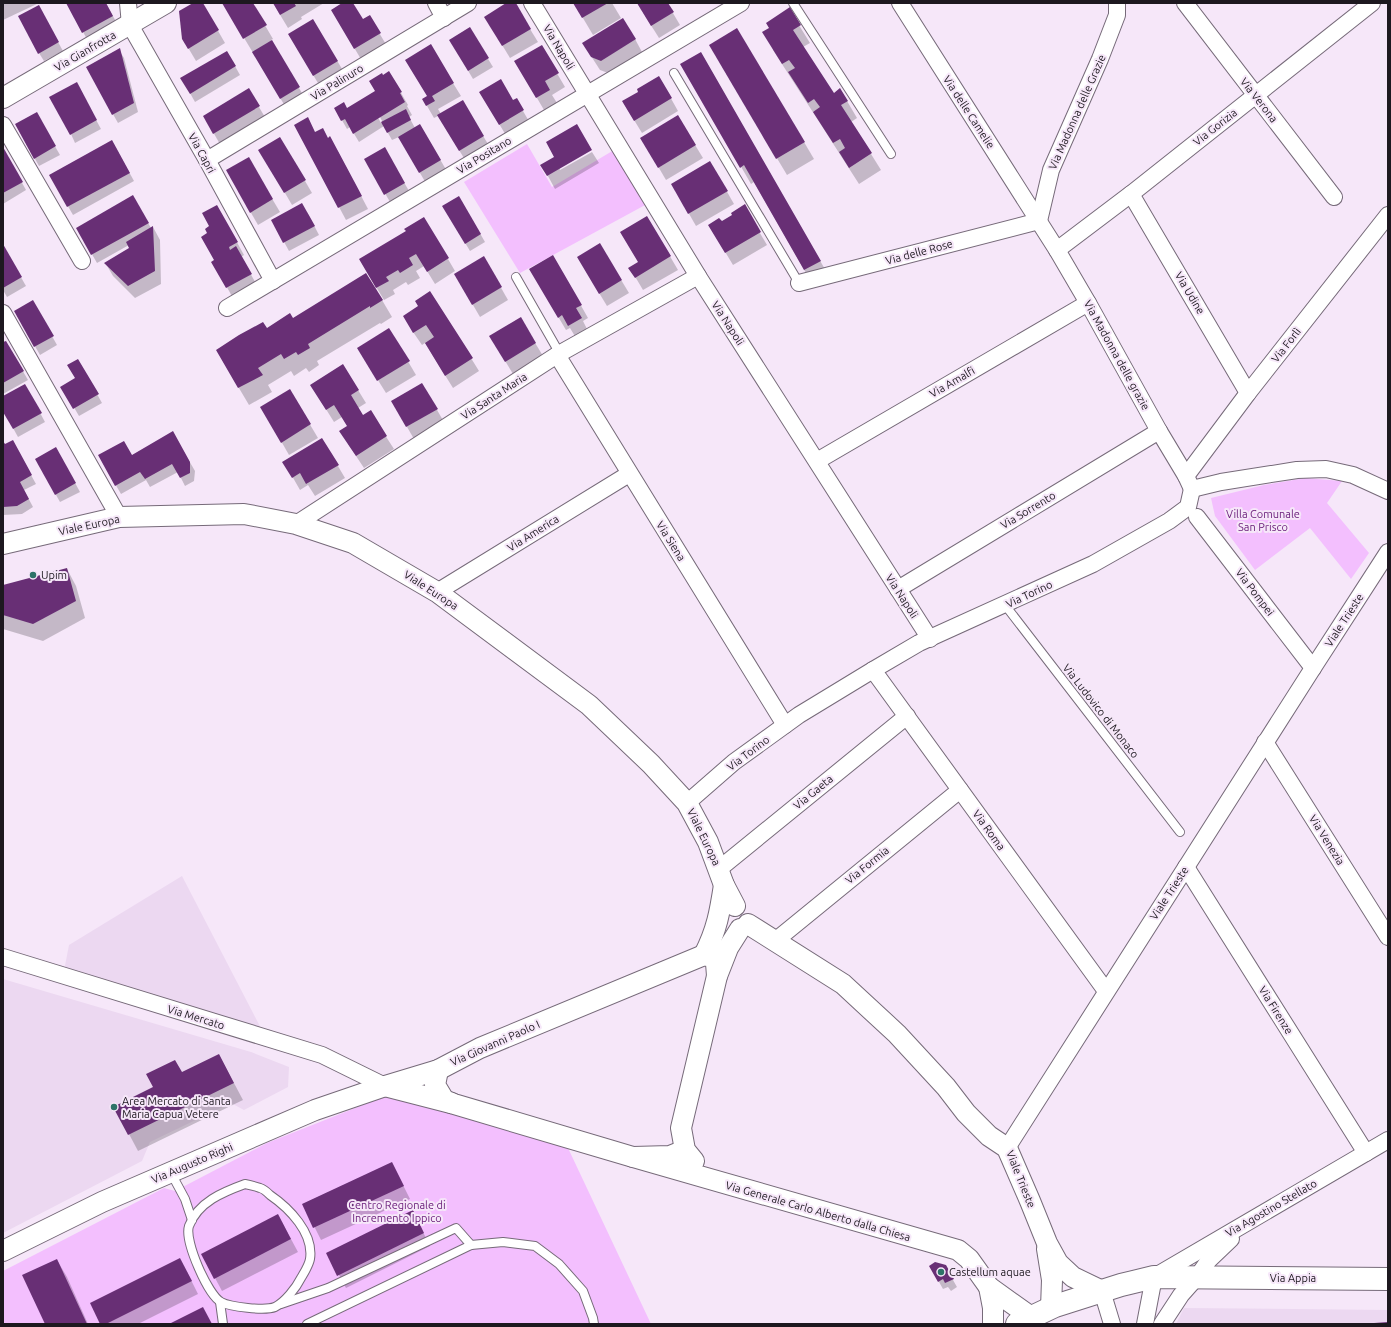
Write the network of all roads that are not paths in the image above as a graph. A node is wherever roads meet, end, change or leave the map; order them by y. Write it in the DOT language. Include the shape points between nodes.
graph roads {
  1 [pos="128,3"];
  2 [pos="166,3"];
  3 [pos="436,3"];
  4 [pos="468,3"];
  5 [pos="532,3"];
  6 [pos="741,3"];
  7 [pos="793,3"];
  8 [pos="900,3"];
  9 [pos="1117,3"];
  10 [pos="1185,3"];
  11 [pos="1372,3"];
  12 [pos="444,18"];
  13 [pos="130,25"];
  14 [pos="674,73"];
  15 [pos="588,94"];
  16 [pos="1256,95"];
  17 [pos="3,98"];
  18 [pos="3,124"];
  19 [pos="891,154"];
  20 [pos="207,160"];
  21 [pos="1131,194"];
  22 [pos="1334,197"];
  23 [pos="1388,216"];
  24 [pos="1039,221"];
  25 [pos="1057,250"];
  26 [pos="82,261"];
  27 [pos="698,276"];
  28 [pos="516,277"];
  29 [pos="273,281"];
  30 [pos="799,283"];
  31 [pos="1088,303"];
  32 [pos="227,308"];
  33 [pos="3,313"];
  34 [pos="558,355"];
  35 [pos="1248,393"];
  36 [pos="1159,431"];
  37 [pos="816,461"];
  38 [pos="629,474"];
  39 [pos="1189,482"];
  40 [pos="1388,491"];
  41 [pos="119,517"];
  42 [pos="1197,517"];
  43 [pos="296,524"];
  44 [pos="3,544"];
  45 [pos="1388,552"];
  46 [pos="898,589"];
  47 [pos="437,592"];
  48 [pos="1005,605"];
  49 [pos="930,639"];
  50 [pos="1313,668"];
  51 [pos="873,670"];
  52 [pos="907,716"];
  53 [pos="785,725"];
  54 [pos="1265,742"];
  55 [pos="960,790"];
  56 [pos="687,803"];
  57 [pos="1180,832"];
  58 [pos="1186,867"];
  59 [pos="722,877"];
  60 [pos="744,926"];
  61 [pos="1388,937"];
  62 [pos="775,941"];
  63 [pos="704,955"];
  64 [pos="3,957"];
  65 [pos="717,976"];
  66 [pos="1106,991"];
  67 [pos="438,1070"];
  68 [pos="385,1086"];
  69 [pos="454,1104"];
  70 [pos="1388,1140"];
  71 [pos="1007,1148"];
  72 [pos="685,1150"];
  73 [pos="1366,1153"];
  74 [pos="633,1157"];
  75 [pos="171,1173"];
  76 [pos="708,1180"];
  77 [pos="1260,1215"];
  78 [pos="192,1220"];
  79 [pos="1047,1243"];
  80 [pos="471,1245"];
  81 [pos="3,1251"];
  82 [pos="1154,1277"];
  83 [pos="1197,1278"];
  84 [pos="1388,1279"];
  85 [pos="989,1287"];
  86 [pos="1102,1292"];
  87 [pos="220,1302"];
  88 [pos="274,1307"];
  89 [pos="1051,1308"];
  90 [pos="1024,1321"];
  91 [pos="223,1324"];
  92 [pos="307,1324"];
  93 [pos="594,1324"];
  94 [pos="994,1324"];
  95 [pos="1112,1324"];
  96 [pos="1145,1324"];
  97 [pos="1162,1324"];
  1 -- 13 [label="street"];
  2 -- 13 [label="street, Via Gianfrotta"];
  3 -- 12 [label="street"];
  4 -- 12 [label="street, Via Palinuro"];
  5 -- 15 [label="street, Via Napoli"];
  6 -- 15 [label="street, Via Positano"];
  7 -- 19 [label="lane"];
  8 -- 24 [label="street, Via delle Camelie"];
  9 -- 24 [label="street, Via Madonna delle Grazie" via="1117,15 1100,59 1051,170"];
  10 -- 16 [label="street, Via Verona"];
  11 -- 16 [label="street, Via Gorizia"];
  12 -- 20 [label="street, Via Palinuro"];
  13 -- 17 [label="street, Via Gianfrotta"];
  13 -- 20 [label="street, Via Capri"];
  14 -- 30 [label="lane"];
  15 -- 27 [label="street, Via Napoli"];
  15 -- 29 [label="street, Via Positano"];
  16 -- 21 [label="street, Via Gorizia"];
  16 -- 22 [label="street, Via Verona"];
  18 -- 26 [label="street"];
  20 -- 29 [label="street, Via Capri"];
  21 -- 25 [label="street, Via Gorizia"];
  21 -- 35 [label="street, Via Udine"];
  23 -- 35 [label="street, Via Forlì"];
  24 -- 25 [label="street, Via Madonna delle grazie"];
  24 -- 30 [label="street, Via delle Rose"];
  25 -- 31 [label="street, Via Madonna delle grazie"];
  27 -- 34 [label="street, Via Santa Maria"];
  27 -- 37 [label="street, Via Napoli"];
  28 -- 34 [label="lane"];
  29 -- 32 [label="street, Via Positano"];
  31 -- 36 [label="street, Via Madonna delle grazie"];
  31 -- 37 [label="street, Via Amalfi"];
  33 -- 41 [label="street"];
  34 -- 38 [label="street, Via Siena"];
  34 -- 43 [label="street, Via Santa Maria"];
  35 -- 39 [label="street, Via Forlì"];
  36 -- 39 [label="street, Via Madonna delle grazie"];
  36 -- 46 [label="street, Via Sorrento"];
  37 -- 46 [label="street, Via Napoli"];
  38 -- 47 [label="street, Via America"];
  38 -- 53 [label="street, Via Siena"];
  39 -- 40 [label="street" via="1221,482 1297,470 1326,469 1353,475"];
  39 -- 48 [label="street, Via Torino" via="1188,507 1169,521 1093,564"];
  41 -- 43 [label="street, Viale Europa" via="244,514"];
  41 -- 44 [label="street, Viale Europa"];
  42 -- 50 [label="street, Via Pompei"];
  43 -- 47 [label="street, Viale Europa" via="353,543"];
  45 -- 50 [label="street, Viale Trieste"];
  46 -- 49 [label="street, Via Napoli"];
  47 -- 56 [label="street, Viale Europa" via="589,705 651,764"];
  48 -- 49 [label="street, Via Torino"];
  48 -- 57 [label="lane, Via Ludovico di Monaco"];
  49 -- 51 [label="street, Via Torino"];
  50 -- 54 [label="street, Viale Trieste"];
  51 -- 52 [label="street, Via Roma"];
  51 -- 53 [label="street, Via Torino"];
  52 -- 55 [label="street, Via Roma"];
  52 -- 59 [label="street, Via Gaeta"];
  53 -- 56 [label="street, Via Torino" via="734,762"];
  54 -- 58 [label="street, Viale Trieste"];
  54 -- 61 [label="street, Via Venezia"];
  55 -- 62 [label="street, Via Formia"];
  55 -- 66 [label="street, Via Roma"];
  56 -- 59 [label="street, Viale Europa" via="708,842"];
  58 -- 66 [label="street, Viale Trieste"];
  58 -- 73 [label="street, Via Firenze"];
  59 -- 60 [label="street, Viale Europa" via="735,906 726,914 727,922 732,928"];
  59 -- 63 [label="street" via="720,914 714,936"];
  60 -- 62 [label="street"];
  60 -- 65 [label="street" via="728,948"];
  62 -- 71 [label="street" via="843,984 902,1040 946,1087 966,1113 989,1136"];
  63 -- 65 [label="street" via="712,957 716,963"];
  63 -- 67 [label="street, Via Giovanni Paolo I" via="480,1048"];
  64 -- 68 [label="street, Via Mercato" via="322,1055"];
  65 -- 72 [label="street" via="681,1128"];
  66 -- 71 [label="street, Viale Trieste"];
  67 -- 68 [label="street, Via Augusto Righi"];
  67 -- 69 [label="street, Via Giovanni Paolo I" via="435,1085 444,1100"];
  68 -- 69 [label="street"];
  68 -- 75 [label="street, Via Augusto Righi" via="315,1110"];
  69 -- 74 [label="street, Via Giovanni Paolo I"];
  70 -- 73 [label="street, Via Agostino Stellato"];
  71 -- 79 [label="street, Viale Trieste"];
  72 -- 74 [label="street, Via Giovanni Paolo I" via="670,1156"];
  72 -- 76 [label="street"];
  73 -- 77 [label="street, Via Agostino Stellato"];
  74 -- 76 [label="street, Via Generale Carlo Alberto dalla Chiesa"];
  75 -- 78 [label="lane" via="185,1199"];
  75 -- 81 [label="street, Via Augusto Righi" via="102,1202"];
  76 -- 85 [label="street, Via Generale Carlo Alberto dalla Chiesa" via="958,1250"];
  77 -- 82 [label="street, Via Agostino Stellato"];
  77 -- 83 [label="street" via="1209,1260"];
  78 -- 87 [label="lane" via="188,1228 196,1265"];
  78 -- 88 [label="lane" via="208,1202 226,1191 245,1184 261,1188 283,1204 303,1229 310,1244 310,1259 301,1279 288,1296"];
  79 -- 86 [label="street, Viale Trieste" via="1058,1262 1073,1277"];
  79 -- 89 [label="street, Viale Trieste" via="1052,1280"];
  80 -- 88 [label="lane" via="456,1228 328,1288"];
  80 -- 92 [label="lane"];
  80 -- 93 [label="lane" via="503,1242 535,1246 559,1264 583,1291"];
  82 -- 83 [label="main road, Via Appia"];
  82 -- 86 [label="main road, Via Appia"];
  82 -- 96 [label="street"];
  83 -- 84 [label="main road, Via Appia"];
  83 -- 97 [label="street" via="1181,1295"];
  85 -- 90 [label="street, Via Generale Carlo Alberto dalla Chiesa"];
  85 -- 94 [label="street, Via Generale Carlo Alberto dalla Chiesa"];
  86 -- 89 [label="main road, Via Appia"];
  86 -- 95 [label="street"];
  87 -- 88 [label="lane" via="235,1307"];
  87 -- 91 [label="lane"];
  89 -- 90 [label="main road, Via Appia"];
}
